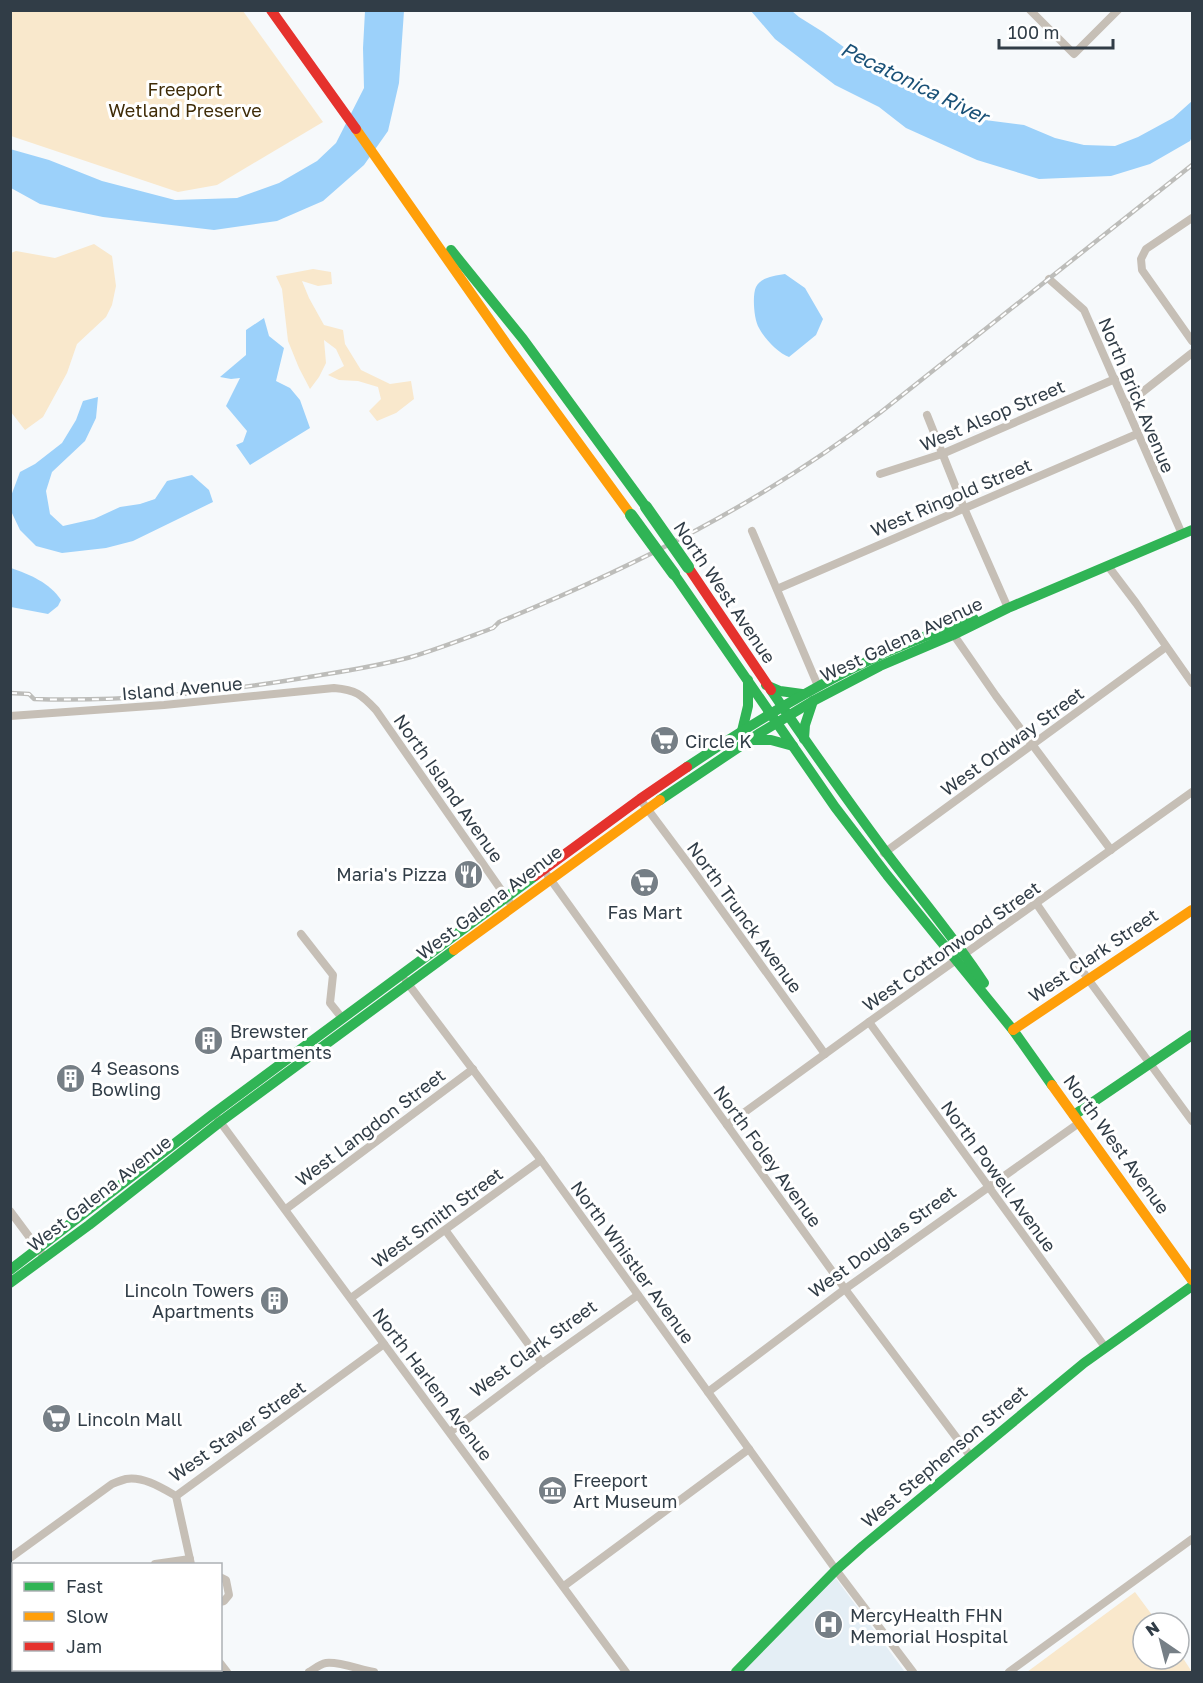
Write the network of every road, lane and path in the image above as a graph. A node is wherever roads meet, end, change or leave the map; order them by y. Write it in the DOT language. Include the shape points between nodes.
graph roads {
  1 [pos="271,10"];
  2 [pos="1030,10"];
  3 [pos="1118,10"];
  4 [pos="395,183"];
  5 [pos="1191,221"];
  6 [pos="1049,279"];
  7 [pos="1192,341"];
  8 [pos="1192,353"];
  9 [pos="1115,379"];
  10 [pos="1126,405"];
  11 [pos="927,415"];
  12 [pos="1137,434"];
  13 [pos="942,454"];
  14 [pos="880,474"];
  15 [pos="964,508"];
  16 [pos="752,531"];
  17 [pos="1187,532"];
  18 [pos="1108,567"];
  19 [pos="777,589"];
  20 [pos="1008,608"];
  21 [pos="951,631"];
  22 [pos="1166,647"];
  23 [pos="747,679"];
  24 [pos="1192,683"];
  25 [pos="766,685"];
  26 [pos="818,686"];
  27 [pos="356,692"];
  28 [pos="808,698"];
  29 [pos="779,714"];
  30 [pos="10,716"];
  31 [pos="746,735"];
  32 [pos="798,743"];
  33 [pos="1032,745"];
  34 [pos="1192,792"];
  35 [pos="644,804"];
  36 [pos="1111,850"];
  37 [pos="886,852"];
  38 [pos="875,859"];
  39 [pos="547,874"];
  40 [pos="510,902"];
  41 [pos="1036,903"];
  42 [pos="1192,910"];
  43 [pos="301,934"];
  44 [pos="961,957"];
  45 [pos="405,979"];
  46 [pos="1088,979"];
  47 [pos="342,1018"];
  48 [pos="869,1022"];
  49 [pos="1013,1030"];
  50 [pos="1192,1035"];
  51 [pos="825,1054"];
  52 [pos="1151,1064"];
  53 [pos="473,1069"];
  54 [pos="217,1118"];
  55 [pos="1077,1119"];
  56 [pos="1192,1121"];
  57 [pos="727,1125"];
  58 [pos="541,1160"];
  59 [pos="988,1186"];
  60 [pos="286,1209"];
  61 [pos="10,1211"];
  62 [pos="446,1231"];
  63 [pos="42,1253"];
  64 [pos="10,1270"];
  65 [pos="1192,1280"];
  66 [pos="10,1283"];
  67 [pos="1192,1286"];
  68 [pos="845,1289"];
  69 [pos="638,1295"];
  70 [pos="351,1298"];
  71 [pos="384,1344"];
  72 [pos="1104,1347"];
  73 [pos="542,1363"];
  74 [pos="708,1392"];
  75 [pos="450,1432"];
  76 [pos="749,1449"];
  77 [pos="971,1457"];
  78 [pos="176,1496"];
  79 [pos="1192,1539"];
  80 [pos="10,1558"];
  81 [pos="190,1562"];
  82 [pos="172,1563"];
  83 [pos="836,1570"];
  84 [pos="222,1578"];
  85 [pos="564,1587"];
  86 [pos="222,1602"];
  87 [pos="309,1672"];
  88 [pos="374,1672"];
  89 [pos="626,1672"];
  90 [pos="736,1672"];
  91 [pos="913,1672"];
  92 [pos="1009,1672"];
  1 -- 4 [label="main road, North West Avenue"];
  2 -- 3 [label="street" via="1074,54"];
  4 -- 23 [label="main road, North West Avenue, bridge"];
  4 -- 25 [label="main road, North West Avenue, bridge" via="523,339 646,507"];
  5 -- 7 [label="street" via="1146,249 1141,259 1142,270"];
  6 -- 9 [label="street, North Brick Avenue" via="1084,310"];
  8 -- 10 [label="street"];
  9 -- 10 [label="street, North Brick Avenue"];
  9 -- 13 [label="street, West Alsop Street"];
  10 -- 12 [label="street, North Brick Avenue"];
  11 -- 13 [label="street"];
  12 -- 15 [label="street, West Ringold Street"];
  12 -- 17 [label="street, North Brick Avenue"];
  13 -- 14 [label="street, West Alsop Street"];
  13 -- 15 [label="street"];
  15 -- 19 [label="street, West Ringold Street"];
  15 -- 20 [label="street"];
  16 -- 19 [label="street"];
  17 -- 18 [label="main road, West Galena Avenue"];
  18 -- 20 [label="main road, West Galena Avenue"];
  18 -- 22 [label="street"];
  19 -- 26 [label="street"];
  20 -- 21 [label="main road, West Galena Avenue"];
  21 -- 26 [label="main road, West Galena Avenue" via="878,656"];
  21 -- 28 [label="main road, West Galena Avenue"];
  21 -- 33 [label="street"];
  22 -- 24 [label="street"];
  22 -- 33 [label="street, West Ordway Street"];
  23 -- 29 [label="main road, North West Avenue"];
  23 -- 31 [label="main road"];
  25 -- 28 [label="main road"];
  25 -- 29 [label="main road, North West Avenue"];
  26 -- 28 [label="main road, West Galena Avenue"];
  27 -- 30 [label="street, Island Avenue" via="334,688"];
  27 -- 40 [label="street, North Island Avenue" via="376,710"];
  28 -- 29 [label="main road, West Galena Avenue"];
  28 -- 32 [label="main road" via="806,725"];
  29 -- 31 [label="main road, West Galena Avenue"];
  29 -- 32 [label="main road, North West Avenue"];
  31 -- 32 [label="main road"];
  31 -- 35 [label="main road, West Galena Avenue"];
  32 -- 37 [label="main road, North West Avenue"];
  32 -- 38 [label="main road, North West Avenue"];
  33 -- 36 [label="street"];
  33 -- 37 [label="street, West Ordway Street"];
  34 -- 36 [label="street, West Cottonwood Street"];
  35 -- 39 [label="main road, West Galena Avenue"];
  35 -- 51 [label="street, North Trunck Avenue"];
  36 -- 41 [label="street, West Cottonwood Street"];
  37 -- 38 [label="street, West Ordway Street"];
  37 -- 44 [label="main road, North West Avenue"];
  38 -- 44 [label="main road, North West Avenue"];
  39 -- 40 [label="main road, West Galena Avenue"];
  39 -- 57 [label="street, North Foley Avenue"];
  40 -- 45 [label="main road, West Galena Avenue"];
  41 -- 44 [label="street, West Cottonwood Street"];
  41 -- 46 [label="street"];
  42 -- 46 [label="main road, West Clark Street"];
  43 -- 47 [label="street" via="333,975 330,1003"];
  44 -- 48 [label="street, West Cottonwood Street"];
  44 -- 49 [label="main road, North West Avenue"];
  45 -- 47 [label="main road, West Galena Avenue"];
  45 -- 53 [label="street, North Whistler Avenue"];
  45 -- 54 [label="main road, West Galena Avenue"];
  46 -- 49 [label="main road, West Clark Street"];
  46 -- 52 [label="street"];
  47 -- 54 [label="main road, West Galena Avenue"];
  48 -- 51 [label="street, West Cottonwood Street"];
  48 -- 59 [label="street, North Powell Avenue"];
  49 -- 55 [label="main road, North West Avenue"];
  50 -- 52 [label="main road, West Douglas Street"];
  51 -- 57 [label="street, West Cottonwood Street"];
  52 -- 55 [label="main road, West Douglas Street"];
  52 -- 56 [label="street"];
  53 -- 58 [label="street, North Whistler Avenue"];
  53 -- 60 [label="street, West Langdon Street"];
  54 -- 60 [label="street, North Harlem Avenue"];
  54 -- 63 [label="main road, West Galena Avenue"];
  55 -- 59 [label="street, West Douglas Street"];
  55 -- 65 [label="main road, North West Avenue"];
  57 -- 68 [label="street, North Foley Avenue"];
  58 -- 62 [label="street, West Smith Street"];
  58 -- 69 [label="street, North Whistler Avenue"];
  59 -- 68 [label="street, West Douglas Street"];
  59 -- 72 [label="street, North Powell Avenue"];
  60 -- 70 [label="street, North Harlem Avenue"];
  61 -- 63 [label="street"];
  62 -- 70 [label="street, West Smith Street"];
  62 -- 73 [label="street"];
  63 -- 64 [label="main road, West Galena Avenue"];
  63 -- 66 [label="main road, West Galena Avenue"];
  67 -- 72 [label="main road, West Stephenson Street"];
  68 -- 74 [label="street, West Douglas Street"];
  68 -- 77 [label="street, North Foley Avenue"];
  69 -- 73 [label="street, West Clark Street"];
  69 -- 74 [label="street, North Whistler Avenue"];
  70 -- 71 [label="street, North Harlem Avenue"];
  71 -- 75 [label="street, North Harlem Avenue"];
  71 -- 78 [label="street, West Staver Street"];
  72 -- 77 [label="main road, West Stephenson Street"];
  73 -- 75 [label="street, West Clark Street"];
  74 -- 76 [label="street, North Whistler Avenue"];
  75 -- 85 [label="street, North Harlem Avenue"];
  76 -- 83 [label="street, North Whistler Avenue"];
  76 -- 85 [label="street"];
  77 -- 83 [label="main road, West Stephenson Street"];
  78 -- 80 [label="street, West Staver Street" via="157,1485 128,1478 112,1484"];
  78 -- 81 [label="street"];
  79 -- 92 [label="street"];
  81 -- 82 [label="street"];
  83 -- 90 [label="main road, West Stephenson Street"];
  83 -- 91 [label="street, North Whistler Avenue"];
  84 -- 86 [label="street" via="229,1595"];
  85 -- 89 [label="street, North Harlem Avenue"];
  87 -- 88 [label="street" via="335,1663"];
}
